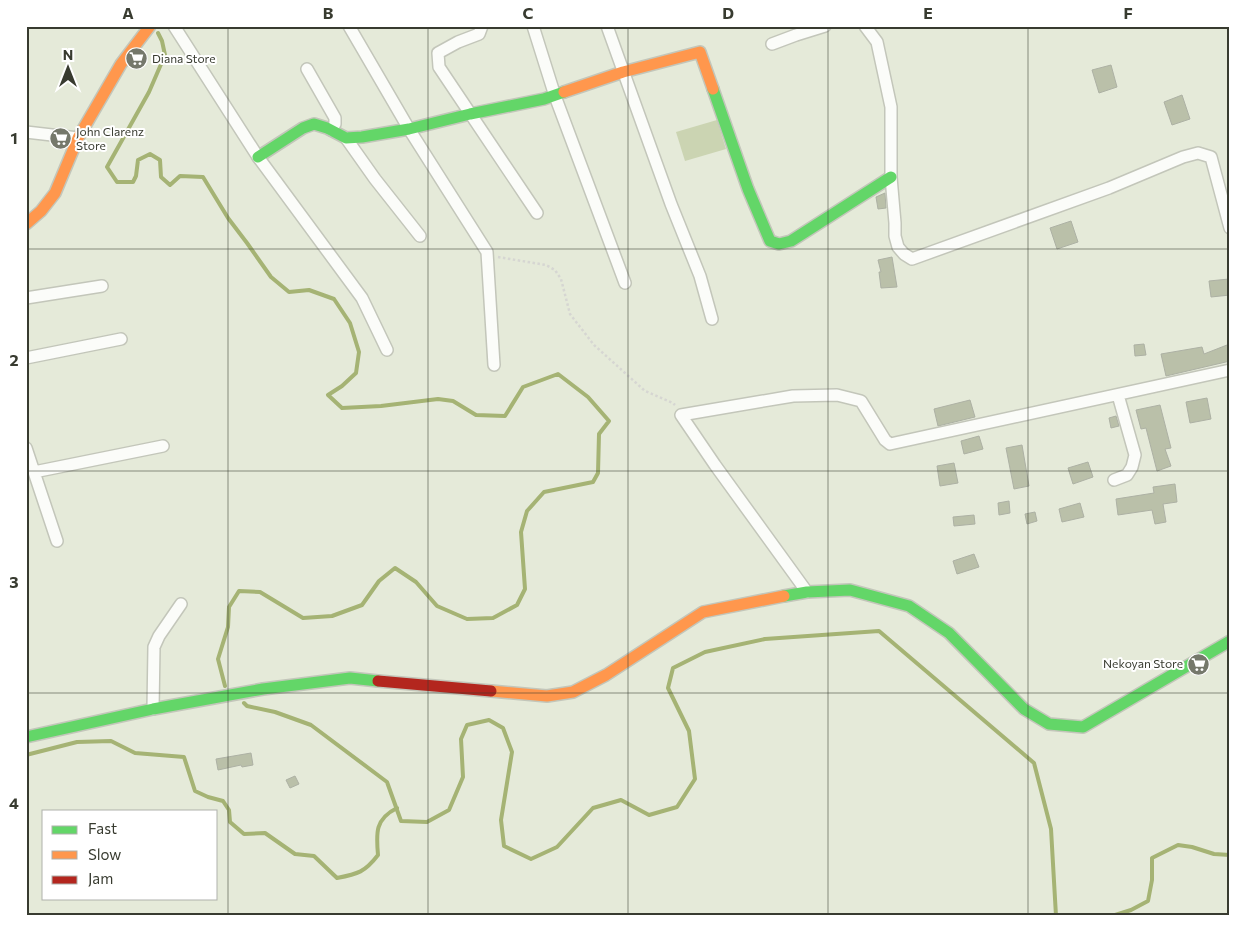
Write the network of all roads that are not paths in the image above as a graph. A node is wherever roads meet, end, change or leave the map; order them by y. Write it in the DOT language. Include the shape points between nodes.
graph roads {
  1 [pos="150,26"];
  2 [pos="174,26"];
  3 [pos="349,26"];
  4 [pos="482,26"];
  5 [pos="532,26"];
  6 [pos="607,26"];
  7 [pos="825,26"];
  8 [pos="864,26"];
  9 [pos="772,44"];
  10 [pos="307,69"];
  11 [pos="623,72"];
  12 [pos="555,96"];
  13 [pos="470,114"];
  14 [pos="409,129"];
  15 [pos="331,130"];
  16 [pos="26,132"];
  17 [pos="78,138"];
  18 [pos="346,138"];
  19 [pos="258,157"];
  20 [pos="891,177"];
  21 [pos="537,213"];
  22 [pos="1228,214"];
  23 [pos="26,224"];
  24 [pos="1230,228"];
  25 [pos="420,236"];
  26 [pos="625,283"];
  27 [pos="102,286"];
  28 [pos="26,298"];
  29 [pos="712,320"];
  30 [pos="122,339"];
  31 [pos="387,350"];
  32 [pos="26,358"];
  33 [pos="494,365"];
  34 [pos="1230,370"];
  35 [pos="1118,395"];
  36 [pos="164,446"];
  37 [pos="26,448"];
  38 [pos="34,472"];
  39 [pos="1114,480"];
  40 [pos="57,541"];
  41 [pos="807,592"];
  42 [pos="181,604"];
  43 [pos="1230,641"];
  44 [pos="153,709"];
  45 [pos="26,737"];
  1 -- 17 [label="street" via="121,64"];
  2 -- 19 [label="street"];
  3 -- 14 [label="street"];
  4 -- 13 [label="street" via="479,34 438,53 439,67"];
  5 -- 12 [label="street"];
  6 -- 11 [label="street"];
  7 -- 9 [label="street"];
  8 -- 20 [label="street" via="877,42 891,107"];
  10 -- 15 [label="street" via="334,118"];
  11 -- 12 [label="street"];
  11 -- 20 [label="street" via="700,52 748,189 770,241 779,244 791,241"];
  11 -- 29 [label="street" via="700,276"];
  12 -- 13 [label="street"];
  12 -- 26 [label="street"];
  13 -- 14 [label="street"];
  13 -- 21 [label="street"];
  14 -- 18 [label="street"];
  14 -- 33 [label="street" via="487,252"];
  15 -- 18 [label="street"];
  15 -- 19 [label="street" via="314,124 303,128"];
  16 -- 17 [label="street"];
  17 -- 23 [label="street" via="55,193 42,211"];
  18 -- 25 [label="street"];
  19 -- 31 [label="street" via="362,298"];
  20 -- 22 [label="street" via="898,248 912,259 1198,153 1211,158"];
  22 -- 24 [label="street"];
  27 -- 28 [label="street"];
  30 -- 32 [label="street"];
  34 -- 35 [label="street"];
  35 -- 39 [label="street" via="1135,455 1127,475"];
  35 -- 41 [label="street" via="890,444 861,401 837,395 793,396 681,415"];
  36 -- 38 [label="street"];
  37 -- 38 [label="street"];
  38 -- 40 [label="street"];
  41 -- 43 [label="street" via="850,590 908,606 949,633 1024,710 1049,724 1083,727"];
  41 -- 44 [label="street" via="703,612 574,692 547,696 350,678"];
  42 -- 44 [label="street" via="154,646"];
  44 -- 45 [label="street"];
}
